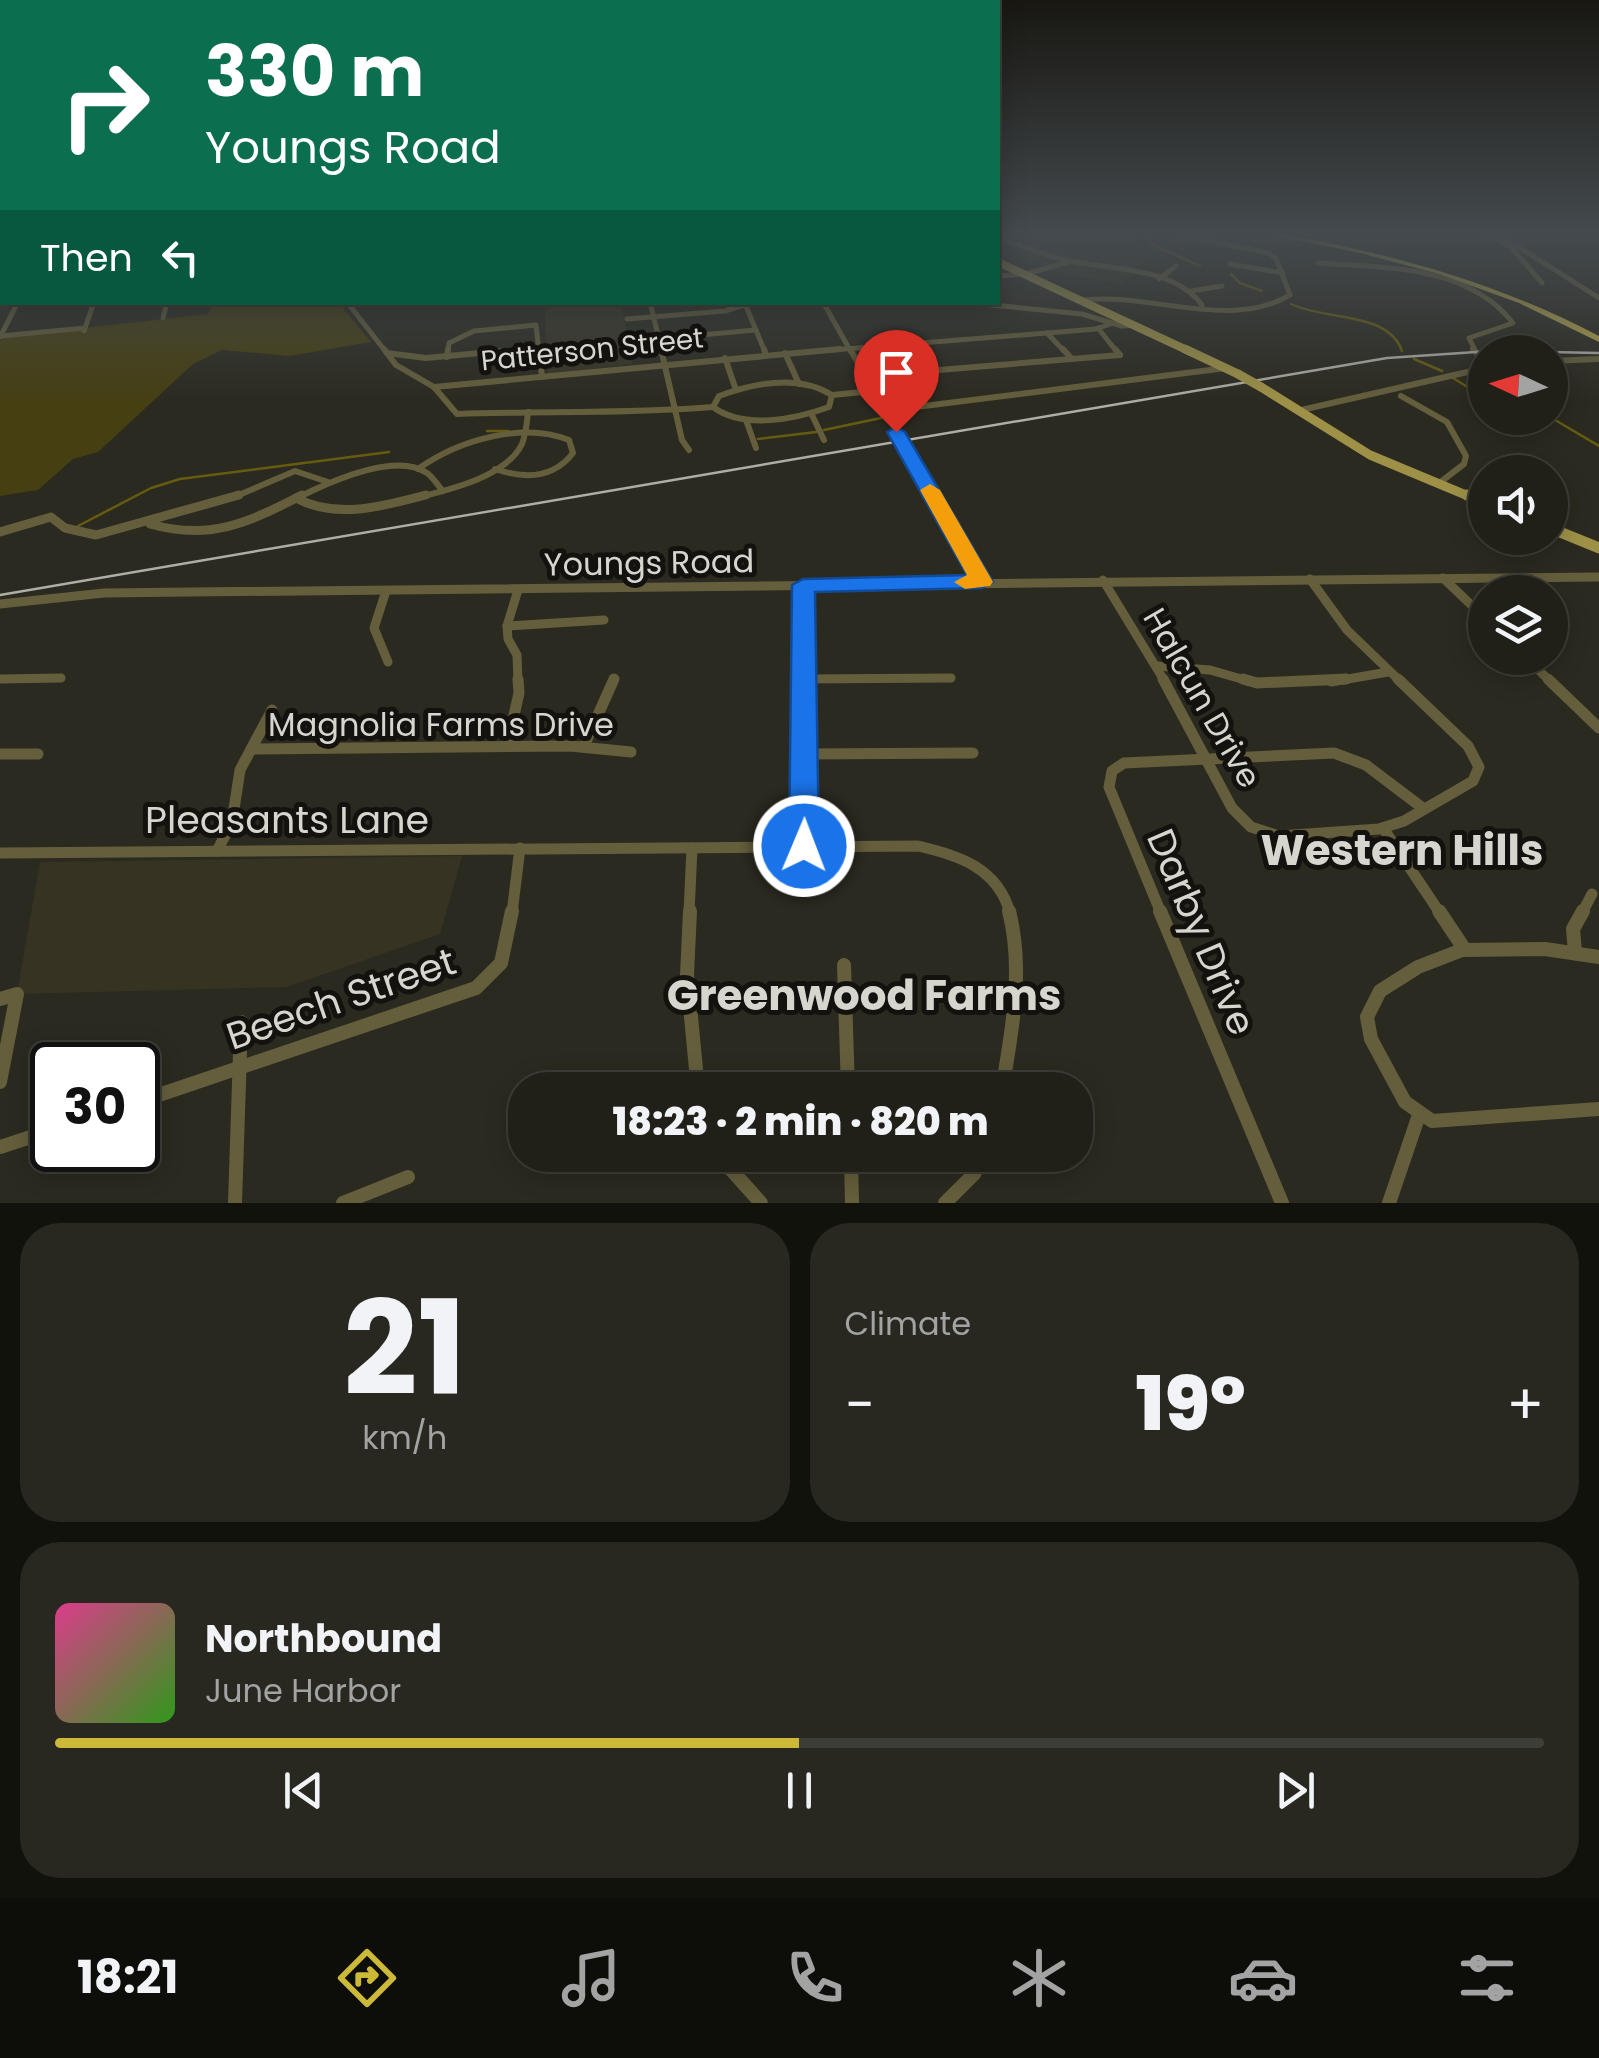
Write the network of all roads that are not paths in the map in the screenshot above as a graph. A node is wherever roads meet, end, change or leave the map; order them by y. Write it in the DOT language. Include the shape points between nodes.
graph roads {
  1 [pos="1064,291"];
  2 [pos="1192,291"];
  3 [pos="1289,291"];
  4 [pos="1473,291"];
  5 [pos="1496,291"];
  6 [pos="1505,291"];
  7 [pos="1084,300"];
  8 [pos="16,305"];
  9 [pos="93,305"];
  10 [pos="166,305"];
  11 [pos="349,305"];
  12 [pos="651,305"];
  13 [pos="742,305"];
  14 [pos="749,305"];
  15 [pos="825,305"];
  16 [pos="992,305"];
  17 [pos="1202,305"];
  18 [pos="653,317"];
  19 [pos="163,318"];
  20 [pos="628,319"];
  21 [pos="1116,320"];
  22 [pos="1098,328"];
  23 [pos="756,330"];
  24 [pos="1047,333"];
  25 [pos="1477,335"];
  26 [pos="0,336"];
  27 [pos="1599,336"];
  28 [pos="658,338"];
  29 [pos="634,340"];
  30 [pos="540,348"];
  31 [pos="848,348"];
  32 [pos="784,353"];
  33 [pos="387,354"];
  34 [pos="766,354"];
  35 [pos="447,357"];
  36 [pos="426,358"];
  37 [pos="725,358"];
  38 [pos="1072,359"];
  39 [pos="1568,360"];
  40 [pos="1599,360"];
  41 [pos="664,364"];
  42 [pos="1226,368"];
  43 [pos="1468,368"];
  44 [pos="406,374"];
  45 [pos="864,376"];
  46 [pos="542,377"];
  47 [pos="467,384"];
  48 [pos="799,384"];
  49 [pos="434,387"];
  50 [pos="736,390"];
  51 [pos="873,392"];
  52 [pos="832,395"];
  53 [pos="1401,396"];
  54 [pos="444,397"];
  55 [pos="713,407"];
  56 [pos="675,411"];
  57 [pos="884,411"];
  58 [pos="1297,411"];
  59 [pos="528,412"];
  60 [pos="812,413"];
  61 [pos="746,420"];
  62 [pos="524,437"];
  63 [pos="824,440"];
  64 [pos="756,448"];
  65 [pos="689,450"];
  66 [pos="418,469"];
  67 [pos="495,470"];
  68 [pos="328,482"];
  69 [pos="1438,484"];
  70 [pos="443,491"];
  71 [pos="1468,495"];
  72 [pos="296,498"];
  73 [pos="150,524"];
  74 [pos="0,532"];
  75 [pos="1568,535"];
  76 [pos="1599,548"];
  77 [pos="1599,577"];
  78 [pos="1443,578"];
  79 [pos="1310,579"];
  80 [pos="1104,580"];
  81 [pos="982,582"];
  82 [pos="803,585"];
  83 [pos="518,590"];
  84 [pos="386,591"];
  85 [pos="1468,602"];
  86 [pos="0,604"];
  87 [pos="604,620"];
  88 [pos="507,626"];
  89 [pos="388,662"];
  90 [pos="1157,666"];
  91 [pos="1388,672"];
  92 [pos="1544,675"];
  93 [pos="61,678"];
  94 [pos="952,678"];
  95 [pos="0,679"];
  96 [pos="614,679"];
  97 [pos="803,679"];
  98 [pos="272,710"];
  99 [pos="1599,728"];
  100 [pos="507,746"];
  101 [pos="584,746"];
  102 [pos="251,749"];
  103 [pos="631,752"];
  104 [pos="974,753"];
  105 [pos="0,754"];
  106 [pos="38,754"];
  107 [pos="804,754"];
  108 [pos="1204,756"];
  109 [pos="1424,809"];
  110 [pos="1384,828"];
  111 [pos="804,846"];
  112 [pos="520,848"];
  113 [pos="692,848"];
  114 [pos="218,851"];
  115 [pos="0,853"];
  116 [pos="1592,894"];
  117 [pos="1465,950"];
  118 [pos="1576,952"];
  119 [pos="1599,958"];
  120 [pos="844,965"];
  121 [pos="16,994"];
  122 [pos="0,999"];
  123 [pos="241,1022"];
  124 [pos="240,1068"];
  125 [pos="696,1072"];
  126 [pos="847,1072"];
  127 [pos="1004,1072"];
  128 [pos="0,1082"];
  129 [pos="160,1095"];
  130 [pos="1599,1108"];
  131 [pos="1420,1115"];
  132 [pos="30,1137"];
  133 [pos="0,1146"];
  134 [pos="733,1172"];
  135 [pos="851,1172"];
  136 [pos="975,1172"];
  137 [pos="408,1177"];
  138 [pos="235,1203"];
  139 [pos="344,1203"];
  140 [pos="761,1203"];
  141 [pos="852,1203"];
  142 [pos="944,1203"];
  143 [pos="1282,1203"];
  144 [pos="1389,1203"];
  1 -- 7 [label="main road"];
  2 -- 17 [label="street"];
  3 -- 17 [label="street" via="1282,302 1250,308"];
  4 -- 25 [label="street" via="1492,298 1513,322"];
  5 -- 27 [label="highway"];
  6 -- 27 [label="highway"];
  7 -- 17 [label="street"];
  7 -- 21 [label="main road"];
  8 -- 26 [label="street"];
  9 -- 26 [label="street" via="84,330"];
  10 -- 19 [label="street"];
  11 -- 33 [label="street"];
  12 -- 18 [label="street"];
  13 -- 18 [label="street"];
  14 -- 23 [label="street"];
  15 -- 31 [label="street"];
  16 -- 21 [label="street"];
  18 -- 20 [label="street"];
  18 -- 28 [label="street"];
  21 -- 22 [label="street, Patterson Street"];
  21 -- 42 [label="main road"];
  22 -- 24 [label="street, Patterson Street"];
  22 -- 38 [label="street" via="1120,355"];
  23 -- 28 [label="street"];
  23 -- 34 [label="street"];
  24 -- 31 [label="street, Patterson Street"];
  24 -- 38 [label="street"];
  28 -- 29 [label="street"];
  28 -- 41 [label="street"];
  30 -- 35 [label="street"];
  30 -- 35 [label="street" via="538,326 468,332 451,341"];
  30 -- 46 [label="street"];
  31 -- 32 [label="street, Patterson Street"];
  31 -- 45 [label="street"];
  32 -- 34 [label="street, Patterson Street"];
  32 -- 48 [label="street"];
  33 -- 36 [label="street"];
  33 -- 44 [label="street"];
  34 -- 37 [label="street, Patterson Street"];
  35 -- 36 [label="street"];
  36 -- 44 [label="street"];
  37 -- 41 [label="street, Patterson Street"];
  37 -- 50 [label="street"];
  38 -- 45 [label="street"];
  39 -- 40 [label="street"];
  41 -- 46 [label="street, Patterson Street"];
  41 -- 56 [label="street"];
  42 -- 57 [label="street"];
  42 -- 58 [label="main road, bridge"];
  43 -- 58 [label="street"];
  44 -- 49 [label="street"];
  45 -- 51 [label="street"];
  46 -- 47 [label="street, Patterson Street"];
  47 -- 49 [label="street, Patterson Street"];
  47 -- 54 [label="street"];
  48 -- 50 [label="street"];
  48 -- 52 [label="street"];
  49 -- 54 [label="street"];
  50 -- 55 [label="street" via="719,396"];
  51 -- 52 [label="street"];
  51 -- 57 [label="street"];
  52 -- 60 [label="street" via="831,404"];
  53 -- 69 [label="street" via="1447,422 1466,456"];
  54 -- 59 [label="street" via="462,415"];
  55 -- 56 [label="street"];
  55 -- 61 [label="street" via="722,416"];
  56 -- 59 [label="street"];
  56 -- 65 [label="street"];
  57 -- 81 [label="street"];
  58 -- 69 [label="main road" via="1370,456"];
  59 -- 62 [label="street"];
  60 -- 61 [label="street"];
  60 -- 63 [label="street"];
  61 -- 64 [label="street"];
  62 -- 66 [label="street" via="448,447"];
  62 -- 67 [label="street"];
  62 -- 67 [label="street" via="563,437 572,455 541,474"];
  66 -- 68 [label="street" via="388,468"];
  66 -- 70 [label="street"];
  67 -- 70 [label="street"];
  68 -- 72 [label="street"];
  68 -- 73 [label="street" via="295,471"];
  69 -- 71 [label="main road"];
  70 -- 72 [label="street" via="332,510"];
  72 -- 73 [label="street" via="205,532"];
  73 -- 74 [label="street" via="81,534 50,518"];
  75 -- 76 [label="main road"];
  77 -- 78 [label="street, Youngs Road"];
  78 -- 79 [label="street, Youngs Road"];
  78 -- 85 [label="street"];
  79 -- 80 [label="street, Youngs Road"];
  79 -- 91 [label="street, Halcun Drive"];
  80 -- 81 [label="street, Youngs Road"];
  80 -- 90 [label="street, Halcun Drive"];
  81 -- 82 [label="street, Youngs Road"];
  82 -- 83 [label="street, Youngs Road"];
  82 -- 97 [label="street"];
  83 -- 84 [label="street, Youngs Road"];
  83 -- 88 [label="street"];
  84 -- 86 [label="street, Youngs Road" via="104,593"];
  84 -- 89 [label="street" via="374,628"];
  87 -- 88 [label="street"];
  88 -- 100 [label="street" via="519,692"];
  90 -- 91 [label="street" via="1257,683 1324,683"];
  90 -- 108 [label="street, Halcun Drive"];
  91 -- 109 [label="street, Halcun Drive" via="1468,746 1479,765 1473,781"];
  92 -- 99 [label="street"];
  93 -- 95 [label="street"];
  94 -- 97 [label="street"];
  96 -- 101 [label="street"];
  97 -- 107 [label="street"];
  98 -- 102 [label="street"];
  100 -- 101 [label="street, Magnolia Farms Drive"];
  100 -- 102 [label="street, Magnolia Farms Drive"];
  101 -- 103 [label="street, Magnolia Farms Drive"];
  102 -- 114 [label="street"];
  104 -- 107 [label="street"];
  105 -- 106 [label="street"];
  107 -- 111 [label="street"];
  108 -- 109 [label="street" via="1344,755 1377,771"];
  108 -- 110 [label="street, Halcun Drive" via="1238,816 1261,831 1286,836"];
  108 -- 143 [label="street, Darby Drive" via="1127,761 1112,771 1109,787"];
  109 -- 110 [label="street, Halcun Drive"];
  110 -- 117 [label="street"];
  111 -- 113 [label="street, Pleasants Lane"];
  111 -- 127 [label="street, Pleasants Lane" via="918,846 946,850 981,867 1009,901 1016,929"];
  112 -- 113 [label="street, Pleasants Lane"];
  112 -- 114 [label="street, Pleasants Lane"];
  112 -- 124 [label="street, Beech Street" via="509,950 483,986"];
  113 -- 125 [label="street" via="687,975"];
  114 -- 115 [label="street, Pleasants Lane"];
  116 -- 118 [label="street" via="1576,921"];
  117 -- 118 [label="street"];
  117 -- 131 [label="street" via="1418,967 1380,991 1368,1009 1372,1039 1405,1102"];
  118 -- 119 [label="street"];
  120 -- 126 [label="street"];
  121 -- 122 [label="street"];
  121 -- 128 [label="street"];
  123 -- 124 [label="street"];
  124 -- 129 [label="street, Beech Street"];
  124 -- 138 [label="street"];
  130 -- 131 [label="street" via="1441,1122"];
  131 -- 144 [label="street"];
  132 -- 133 [label="street"];
  134 -- 140 [label="street"];
  135 -- 141 [label="street"];
  136 -- 142 [label="street"];
  137 -- 139 [label="street"];
}
